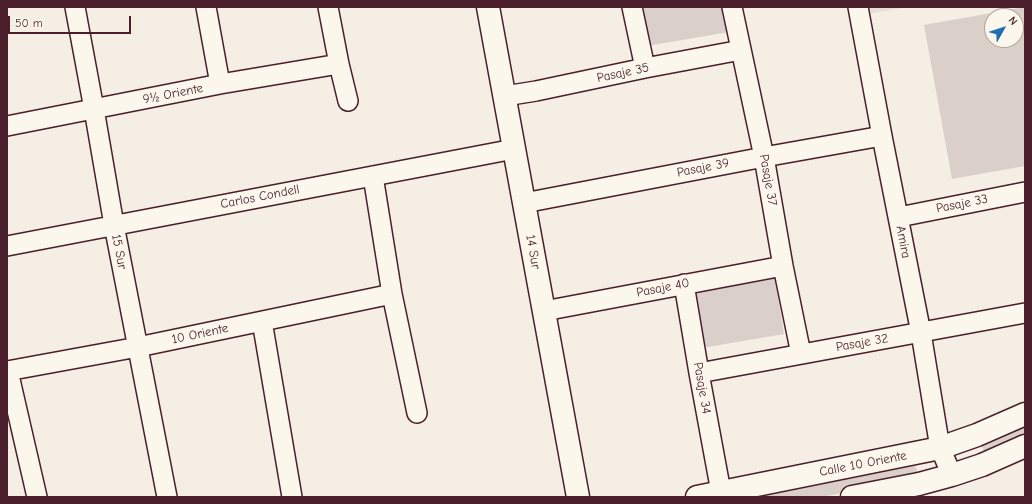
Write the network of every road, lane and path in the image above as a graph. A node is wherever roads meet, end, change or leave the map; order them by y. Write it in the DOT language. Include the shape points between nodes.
graph roads {
  1 [pos="75,7"];
  2 [pos="206,7"];
  3 [pos="328,7"];
  4 [pos="488,7"];
  5 [pos="632,7"];
  6 [pos="732,7"];
  7 [pos="858,7"];
  8 [pos="741,50"];
  9 [pos="339,64"];
  10 [pos="644,68"];
  11 [pos="220,84"];
  12 [pos="505,96"];
  13 [pos="348,101"];
  14 [pos="94,109"];
  15 [pos="7,126"];
  16 [pos="882,136"];
  17 [pos="514,149"];
  18 [pos="764,157"];
  19 [pos="373,176"];
  20 [pos="1025,192"];
  21 [pos="524,203"];
  22 [pos="898,217"];
  23 [pos="114,225"];
  24 [pos="7,246"];
  25 [pos="783,266"];
  26 [pos="684,284"];
  27 [pos="392,294"];
  28 [pos="544,311"];
  29 [pos="1025,313"];
  30 [pos="262,320"];
  31 [pos="921,333"];
  32 [pos="138,347"];
  33 [pos="801,354"];
  34 [pos="7,371"];
  35 [pos="699,373"];
  36 [pos="417,413"];
  37 [pos="1025,414"];
  38 [pos="1025,446"];
  39 [pos="940,448"];
  40 [pos="952,475"];
  41 [pos="920,490"];
  42 [pos="722,492"];
  43 [pos="34,496"];
  44 [pos="167,497"];
  45 [pos="292,497"];
  46 [pos="578,497"];
  47 [pos="697,497"];
  48 [pos="852,497"];
  1 -- 14 [label="street, 15 Sur"];
  2 -- 11 [label="street"];
  3 -- 9 [label="street"];
  4 -- 12 [label="main road, 14 Sur"];
  5 -- 10 [label="street"];
  6 -- 8 [label="street, Pasaje 37"];
  7 -- 16 [label="street, Amira"];
  8 -- 10 [label="street, Pasaje 35"];
  8 -- 18 [label="street, Pasaje 37"];
  9 -- 11 [label="street, 9½ Oriente"];
  9 -- 13 [label="street"];
  10 -- 12 [label="street, Pasaje 35"];
  11 -- 14 [label="street, 9½ Oriente"];
  12 -- 17 [label="main road, 14 Sur"];
  14 -- 15 [label="street, 9½ Oriente"];
  14 -- 23 [label="street, 15 Sur"];
  16 -- 18 [label="street, Pasaje 39"];
  16 -- 22 [label="street, Amira"];
  17 -- 19 [label="street, Carlos Condell"];
  17 -- 21 [label="main road, 14 Sur"];
  18 -- 21 [label="street, Pasaje 39"];
  18 -- 25 [label="street, Pasaje 37"];
  19 -- 23 [label="street, Carlos Condell"];
  19 -- 27 [label="street"];
  20 -- 22 [label="street, Pasaje 33"];
  21 -- 28 [label="main road, 14 Sur"];
  22 -- 31 [label="street, Amira"];
  23 -- 24 [label="street, Carlos Condell"];
  23 -- 32 [label="street, 15 Sur"];
  25 -- 26 [label="street, Pasaje 40"];
  25 -- 33 [label="street, Pasaje 37"];
  26 -- 28 [label="street, Pasaje 40"];
  26 -- 35 [label="street, Pasaje 34"];
  27 -- 30 [label="street, 10 Oriente"];
  27 -- 36 [label="street"];
  28 -- 46 [label="main road, 14 Sur"];
  29 -- 31 [label="street, Pasaje 32"];
  30 -- 32 [label="street, 10 Oriente"];
  30 -- 45 [label="street"];
  31 -- 33 [label="street, Pasaje 32"];
  31 -- 39 [label="street, Amira"];
  32 -- 34 [label="street, 10 Oriente"];
  32 -- 44 [label="street, 15 Sur"];
  33 -- 35 [label="street, Pasaje 32"];
  34 -- 43 [label="street"];
  35 -- 42 [label="street, Pasaje 34"];
  37 -- 39 [label="main road, Calle 10 Oriente"];
  38 -- 40 [label="main road"];
  39 -- 40 [label="street, Amira"];
  39 -- 42 [label="main road, Calle 10 Oriente"];
  40 -- 41 [label="main road"];
  41 -- 48 [label="main road"];
  42 -- 47 [label="main road, Calle 10 Oriente"];
}
